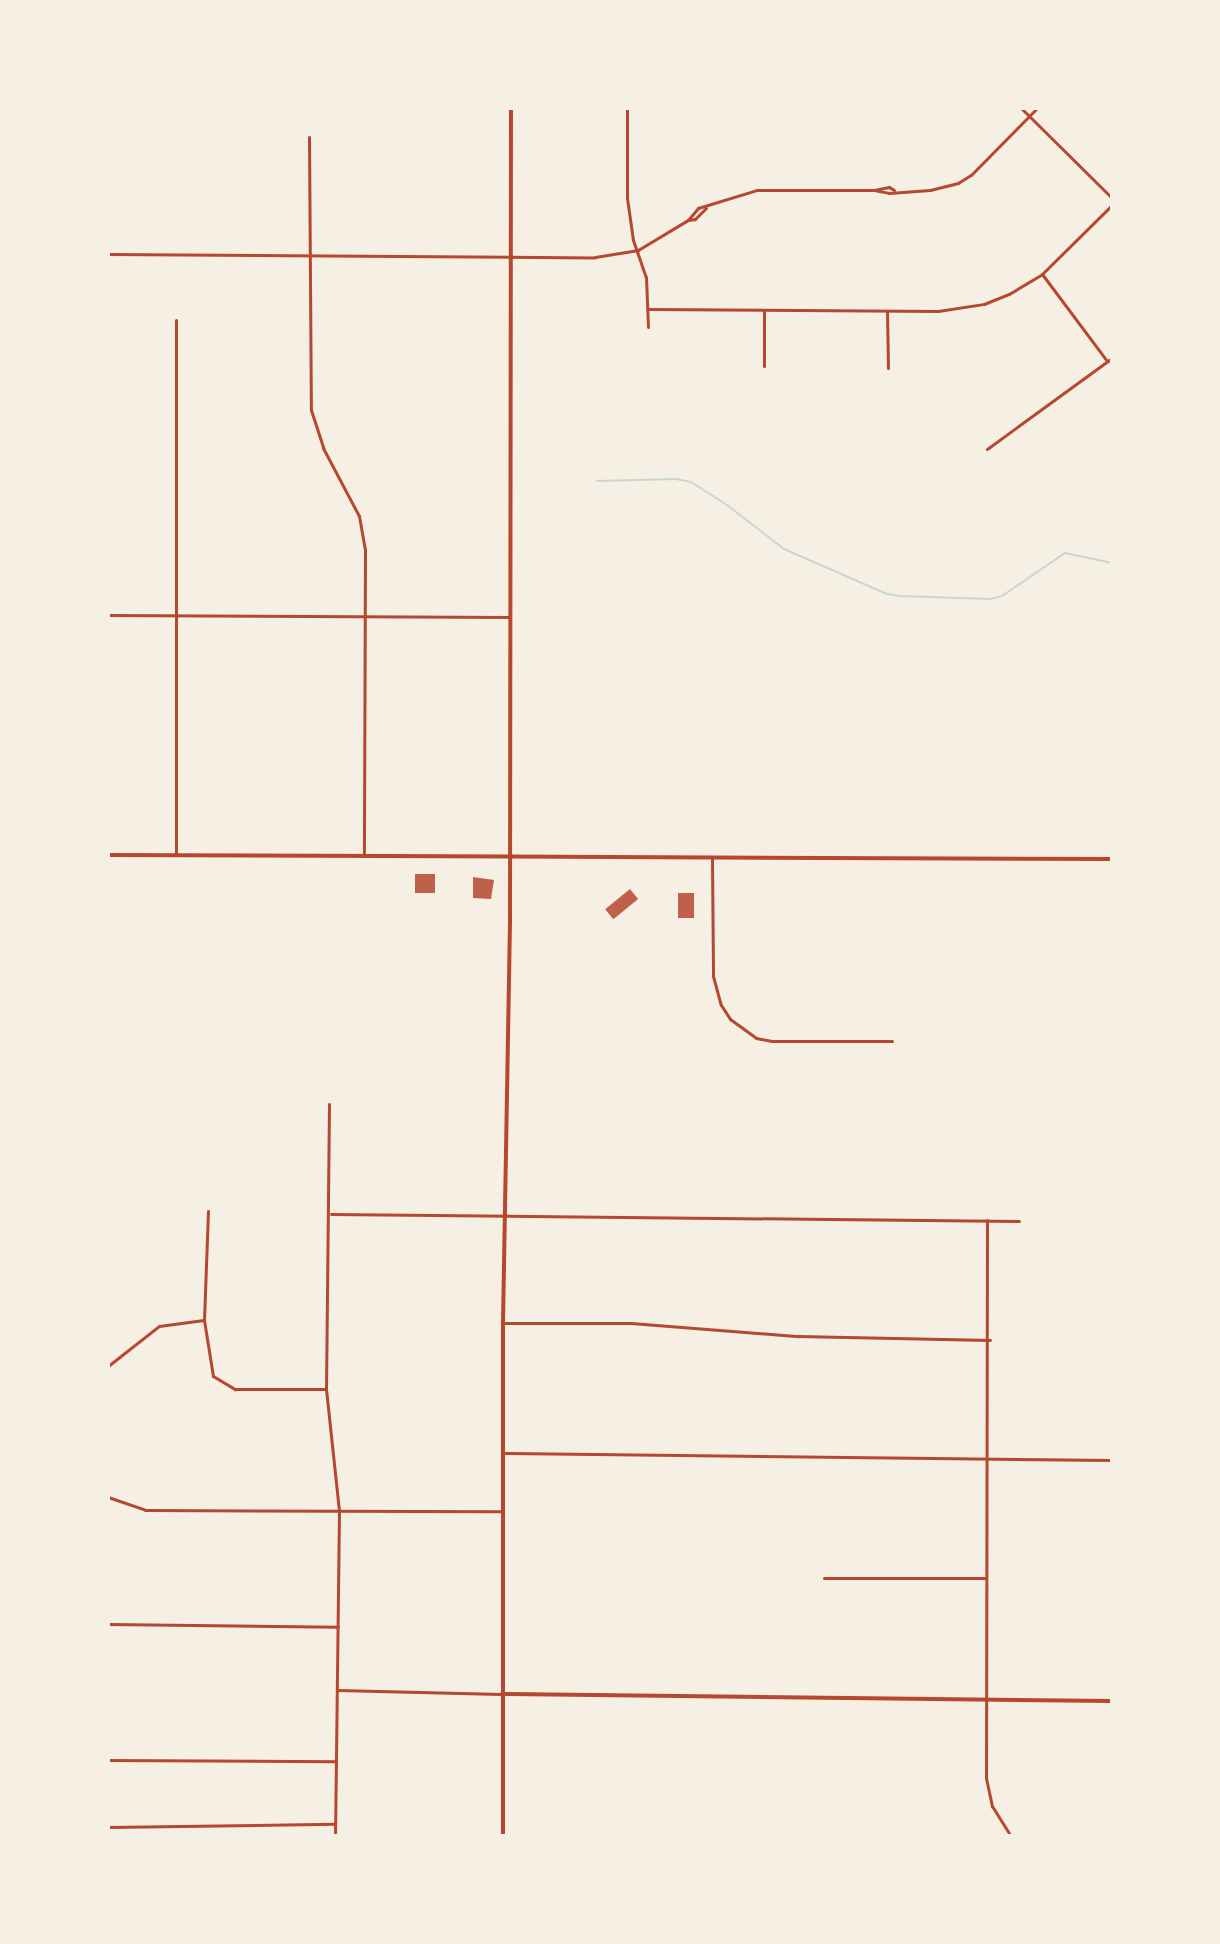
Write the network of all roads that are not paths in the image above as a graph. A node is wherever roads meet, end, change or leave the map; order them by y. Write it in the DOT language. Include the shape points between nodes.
graph roads {
  1 [pos="511,108"];
  2 [pos="627,108"];
  3 [pos="1021,108"];
  4 [pos="1037,108"];
  5 [pos="1029,116"];
  6 [pos="309,137"];
  7 [pos="1112,198"];
  8 [pos="1112,205"];
  9 [pos="638,250"];
  10 [pos="108,254"];
  11 [pos="310,256"];
  12 [pos="510,256"];
  13 [pos="1042,274"];
  14 [pos="648,309"];
  15 [pos="764,310"];
  16 [pos="887,311"];
  17 [pos="176,320"];
  18 [pos="648,327"];
  19 [pos="1112,358"];
  20 [pos="1107,361"];
  21 [pos="764,366"];
  22 [pos="888,368"];
  23 [pos="987,449"];
  24 [pos="108,615"];
  25 [pos="177,615"];
  26 [pos="365,616"];
  27 [pos="509,617"];
  28 [pos="108,855"];
  29 [pos="176,855"];
  30 [pos="364,856"];
  31 [pos="510,857"];
  32 [pos="712,858"];
  33 [pos="1112,859"];
  34 [pos="892,1041"];
  35 [pos="329,1104"];
  36 [pos="208,1211"];
  37 [pos="329,1214"];
  38 [pos="506,1215"];
  39 [pos="987,1220"];
  40 [pos="1019,1221"];
  41 [pos="204,1320"];
  42 [pos="503,1323"];
  43 [pos="990,1340"];
  44 [pos="108,1366"];
  45 [pos="326,1389"];
  46 [pos="503,1453"];
  47 [pos="988,1459"];
  48 [pos="1112,1460"];
  49 [pos="108,1497"];
  50 [pos="339,1511"];
  51 [pos="502,1511"];
  52 [pos="824,1578"];
  53 [pos="986,1578"];
  54 [pos="108,1624"];
  55 [pos="338,1627"];
  56 [pos="337,1690"];
  57 [pos="502,1694"];
  58 [pos="986,1700"];
  59 [pos="1112,1701"];
  60 [pos="108,1760"];
  61 [pos="336,1761"];
  62 [pos="335,1824"];
  63 [pos="108,1827"];
  64 [pos="335,1836"];
  65 [pos="503,1836"];
  66 [pos="1011,1836"];
  1 -- 12 [label="street"];
  2 -- 9 [label="street" via="627,198"];
  3 -- 5 [label="street"];
  4 -- 5 [label="street"];
  5 -- 7 [label="street"];
  5 -- 9 [label="street" via="958,183 930,190 757,190 698,208 688,220"];
  6 -- 11 [label="street"];
  8 -- 13 [label="street"];
  9 -- 12 [label="street" via="595,257"];
  9 -- 14 [label="street"];
  10 -- 11 [label="street"];
  11 -- 12 [label="street"];
  11 -- 26 [label="street" via="311,410 363,532"];
  12 -- 27 [label="street"];
  13 -- 16 [label="street" via="984,304"];
  13 -- 20 [label="street"];
  14 -- 15 [label="street"];
  14 -- 18 [label="street"];
  15 -- 16 [label="street"];
  15 -- 21 [label="street"];
  16 -- 22 [label="street"];
  17 -- 25 [label="street"];
  19 -- 20 [label="street"];
  20 -- 23 [label="street"];
  24 -- 25 [label="street"];
  25 -- 26 [label="street"];
  25 -- 29 [label="street"];
  26 -- 27 [label="street"];
  26 -- 30 [label="street"];
  27 -- 31 [label="street"];
  28 -- 29 [label="street"];
  29 -- 30 [label="street"];
  30 -- 31 [label="street"];
  31 -- 32 [label="street"];
  31 -- 38 [label="street"];
  32 -- 33 [label="street"];
  32 -- 34 [label="street" via="713,976 730,1019 756,1038 772,1041"];
  35 -- 37 [label="street"];
  36 -- 41 [label="street"];
  37 -- 38 [label="street"];
  37 -- 45 [label="street"];
  38 -- 39 [label="street"];
  38 -- 42 [label="street"];
  39 -- 40 [label="street"];
  39 -- 43 [label="street"];
  41 -- 44 [label="street" via="159,1326"];
  41 -- 45 [label="street" via="208,1362 224,1385"];
  42 -- 43 [label="street" via="631,1323 798,1336"];
  42 -- 46 [label="street"];
  43 -- 47 [label="street"];
  45 -- 50 [label="street"];
  46 -- 47 [label="street"];
  46 -- 51 [label="street"];
  47 -- 48 [label="street"];
  47 -- 53 [label="street"];
  49 -- 50 [label="street" via="145,1510"];
  50 -- 51 [label="street"];
  50 -- 55 [label="street"];
  51 -- 57 [label="street"];
  52 -- 53 [label="street"];
  53 -- 58 [label="street"];
  54 -- 55 [label="street"];
  55 -- 56 [label="street"];
  56 -- 57 [label="street"];
  56 -- 61 [label="street"];
  57 -- 58 [label="street"];
  57 -- 65 [label="street"];
  58 -- 59 [label="street"];
  58 -- 66 [label="street" via="989,1794"];
  60 -- 61 [label="street"];
  61 -- 62 [label="street"];
  62 -- 63 [label="street"];
  62 -- 64 [label="street"];
}
